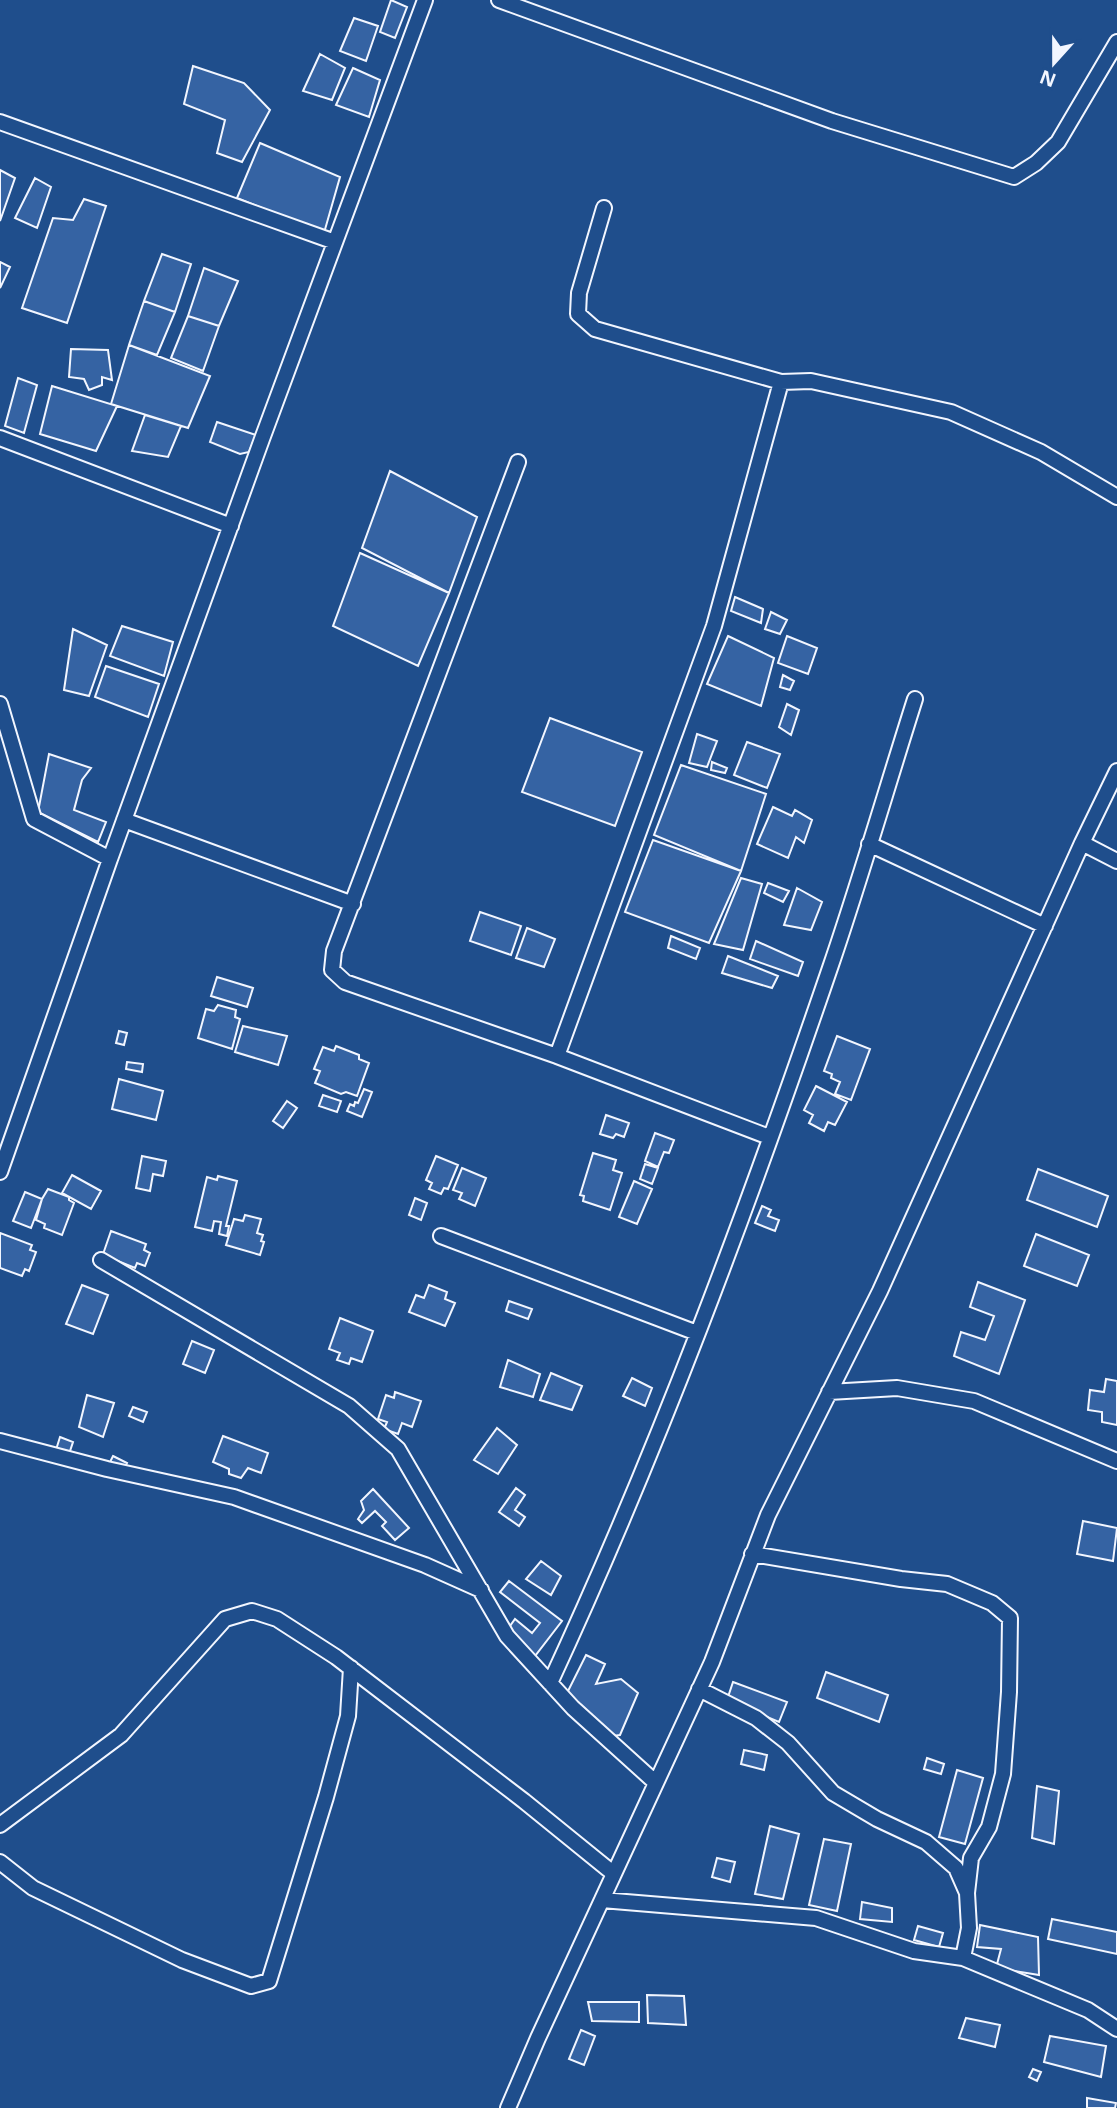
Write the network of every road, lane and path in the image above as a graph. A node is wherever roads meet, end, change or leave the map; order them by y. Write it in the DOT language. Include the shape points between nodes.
graph roads {
  1 [pos="425,0"];
  2 [pos="499,0"];
  3 [pos="1117,42"];
  4 [pos="0,122"];
  5 [pos="604,208"];
  6 [pos="335,242"];
  7 [pos="781,382"];
  8 [pos="0,438"];
  9 [pos="519,462"];
  10 [pos="1117,497"];
  11 [pos="230,526"];
  12 [pos="915,699"];
  13 [pos="0,704"];
  14 [pos="1117,771"];
  15 [pos="124,820"];
  16 [pos="1082,843"];
  17 [pos="869,844"];
  18 [pos="110,859"];
  19 [pos="1117,861"];
  20 [pos="353,904"];
  21 [pos="1045,926"];
  22 [pos="557,1056"];
  23 [pos="769,1137"];
  24 [pos="0,1172"];
  25 [pos="441,1236"];
  26 [pos="101,1260"];
  27 [pos="697,1333"];
  28 [pos="829,1392"];
  29 [pos="0,1441"];
  30 [pos="1117,1461"];
  31 [pos="752,1554"];
  32 [pos="481,1590"];
  33 [pos="351,1668"];
  34 [pos="550,1683"];
  35 [pos="699,1689"];
  36 [pos="656,1783"];
  37 [pos="0,1825"];
  38 [pos="0,1862"];
  39 [pos="614,1874"];
  40 [pos="967,1893"];
  41 [pos="602,1900"];
  42 [pos="963,1958"];
  43 [pos="1117,2029"];
  44 [pos="508,2108"];
  1 -- 6 [label="street"];
  2 -- 3 [label="street" via="832,121 1014,177 1058,142"];
  4 -- 6 [label="street"];
  5 -- 7 [label="street" via="579,293 578,314 595,329"];
  6 -- 11 [label="street"];
  7 -- 10 [label="street" via="811,381 951,412 1041,452"];
  7 -- 22 [label="street" via="714,626"];
  8 -- 11 [label="street"];
  9 -- 20 [label="street"];
  11 -- 15 [label="street"];
  12 -- 17 [label="street"];
  13 -- 18 [label="street" via="34,819"];
  14 -- 16 [label="street"];
  15 -- 18 [label="street"];
  15 -- 20 [label="street"];
  16 -- 19 [label="street"];
  16 -- 21 [label="street"];
  17 -- 21 [label="street"];
  17 -- 23 [label="street"];
  18 -- 24 [label="street"];
  20 -- 22 [label="street" via="334,951 332,970 345,982"];
  21 -- 28 [label="street" via="880,1291"];
  22 -- 23 [label="street"];
  23 -- 27 [label="street"];
  25 -- 27 [label="street"];
  26 -- 32 [label="street" via="349,1406 398,1449"];
  27 -- 34 [label="street" via="599,1578"];
  28 -- 30 [label="street" via="897,1388 974,1401"];
  28 -- 31 [label="street"];
  29 -- 32 [label="street" via="234,1497 425,1565"];
  31 -- 35 [label="street"];
  31 -- 40 [label="street" via="947,1584 992,1603 1010,1618 1003,1774 989,1827 971,1858"];
  32 -- 34 [label="street" via="507,1636"];
  33 -- 37 [label="street" via="277,1619 252,1611 225,1619 121,1735"];
  33 -- 38 [label="street" via="348,1716 269,1981 251,1986 182,1960 33,1888"];
  33 -- 39 [label="street"];
  34 -- 36 [label="street"];
  35 -- 36 [label="street"];
  35 -- 40 [label="street" via="756,1718 788,1743 833,1793 926,1842 956,1868"];
  36 -- 39 [label="street"];
  39 -- 41 [label="street"];
  40 -- 42 [label="street" via="969,1928"];
  41 -- 42 [label="street" via="816,1918 915,1951"];
  41 -- 44 [label="street"];
  42 -- 43 [label="street" via="1088,2010"];
}
